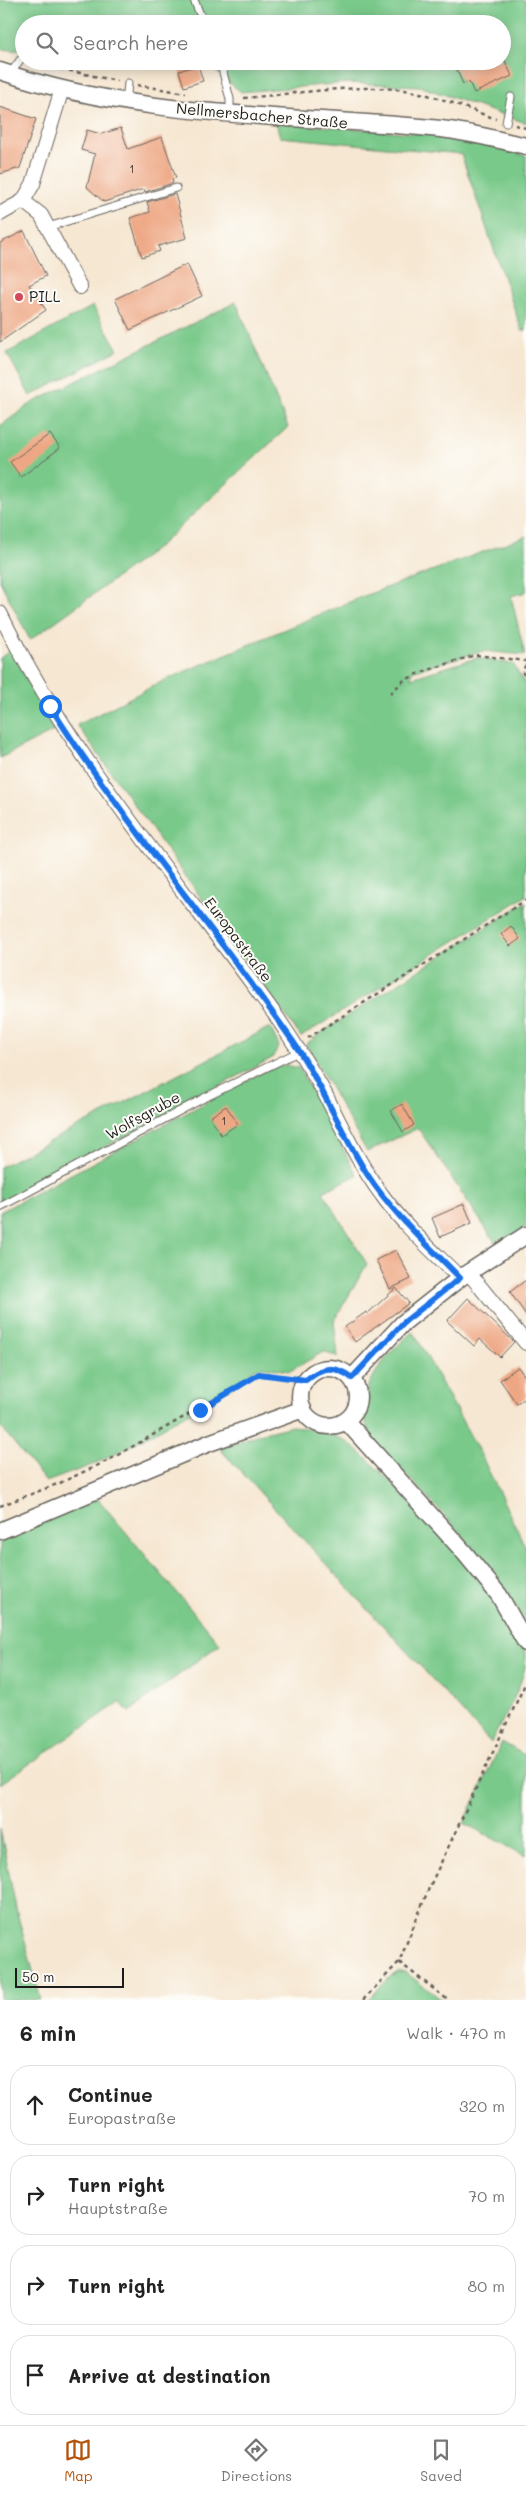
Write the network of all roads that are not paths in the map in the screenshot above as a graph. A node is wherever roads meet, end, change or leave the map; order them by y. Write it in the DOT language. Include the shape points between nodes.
graph roads {
  1 [pos="194,0"];
  2 [pos="200,15"];
  3 [pos="222,70"];
  4 [pos="5,72"];
  5 [pos="128,83"];
  6 [pos="62,89"];
  7 [pos="511,97"];
  8 [pos="126,103"];
  9 [pos="230,107"];
  10 [pos="506,123"];
  11 [pos="526,146"];
  12 [pos="176,188"];
  13 [pos="23,201"];
  14 [pos="0,214"];
  15 [pos="48,227"];
  16 [pos="80,287"];
  17 [pos="0,613"];
  18 [pos="298,1048"];
  19 [pos="0,1207"];
  20 [pos="526,1235"];
  21 [pos="464,1275"];
  22 [pos="525,1341"];
  23 [pos="352,1378"];
  24 [pos="303,1409"];
  25 [pos="346,1421"];
  26 [pos="0,1531"];
  27 [pos="526,1642"];
  1 -- 2 [label="lane"];
  3 -- 9 [label="lane"];
  4 -- 6 [label="street, Nellmersbacher Straße"];
  5 -- 8 [label="lane"];
  6 -- 8 [label="street, Nellmersbacher Straße"];
  6 -- 13 [label="street" via="33,184"];
  7 -- 10 [label="lane"];
  8 -- 9 [label="street, Nellmersbacher Straße"];
  9 -- 11 [label="street, Nellmersbacher Straße" via="442,129"];
  12 -- 15 [label="lane"];
  13 -- 14 [label="street"];
  13 -- 15 [label="street" via="37,211"];
  15 -- 16 [label="street"];
  17 -- 18 [label="street, Europastraße" via="73,743"];
  18 -- 19 [label="lane, Wolfsgrube"];
  18 -- 21 [label="street, Europastraße" via="382,1196 401,1220"];
  20 -- 21 [label="street"];
  21 -- 22 [label="street, Europastraße"];
  21 -- 23 [label="street" via="403,1323"];
  23 -- 24 [label="street" via="342,1370 316,1371 301,1389"];
  23 -- 25 [label="street" via="358,1389 358,1401"];
  24 -- 25 [label="street" via="310,1419 321,1425 334,1426"];
  24 -- 26 [label="street" via="209,1443"];
  25 -- 27 [label="street" via="499,1595"];
}
